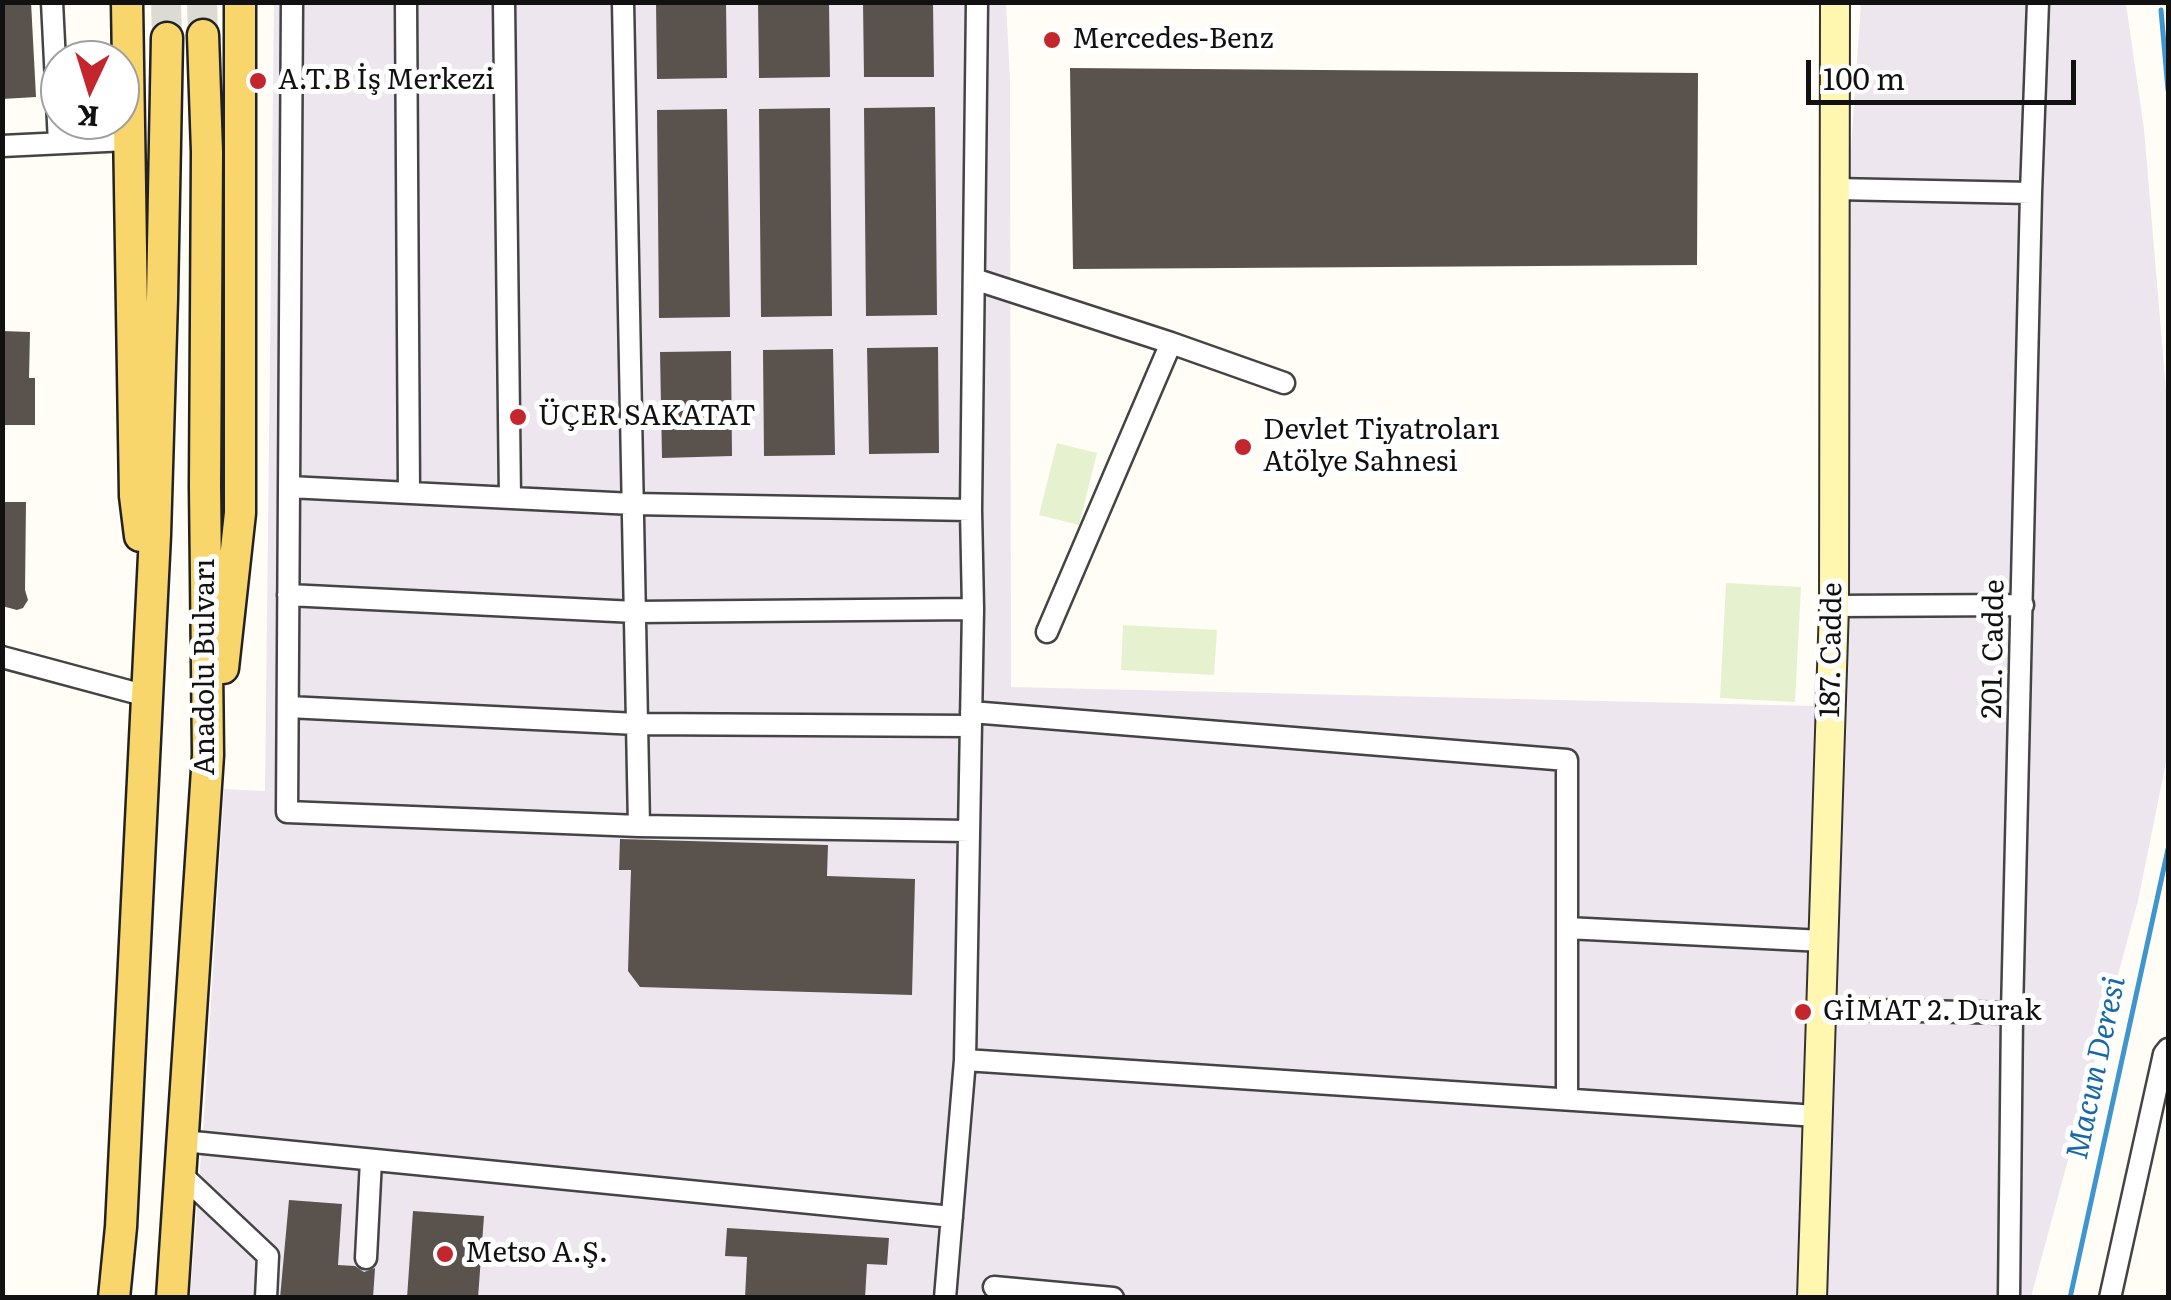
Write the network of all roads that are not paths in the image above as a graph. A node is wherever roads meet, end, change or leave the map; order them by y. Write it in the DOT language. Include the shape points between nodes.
graph roads {
  1 [pos="52,2"];
  2 [pos="127,2"];
  3 [pos="292,2"];
  4 [pos="406,2"];
  5 [pos="504,2"];
  6 [pos="623,2"];
  7 [pos="977,2"];
  8 [pos="1835,2"];
  9 [pos="2038,2"];
  10 [pos="240,3"];
  11 [pos="202,35"];
  12 [pos="167,38"];
  13 [pos="127,40"];
  14 [pos="128,140"];
  15 [pos="59,144"];
  16 [pos="2,146"];
  17 [pos="1834,189"];
  18 [pos="2031,193"];
  19 [pos="974,280"];
  20 [pos="1171,343"];
  21 [pos="1284,383"];
  22 [pos="289,487"];
  23 [pos="409,493"];
  24 [pos="510,498"];
  25 [pos="632,504"];
  26 [pos="971,510"];
  27 [pos="288,595"];
  28 [pos="2022,605"];
  29 [pos="1834,606"];
  30 [pos="973,609"];
  31 [pos="635,612"];
  32 [pos="151,613"];
  33 [pos="1047,632"];
  34 [pos="2,657"];
  35 [pos="147,696"];
  36 [pos="288,708"];
  37 [pos="971,719"];
  38 [pos="637,724"];
  39 [pos="208,754"];
  40 [pos="639,826"];
  41 [pos="969,831"];
  42 [pos="1568,928"];
  43 [pos="1823,941"];
  44 [pos="1821,1009"];
  45 [pos="2012,1013"];
  46 [pos="2168,1049"];
  47 [pos="965,1060"];
  48 [pos="1567,1099"];
  49 [pos="1818,1116"];
  50 [pos="184,1141"];
  51 [pos="371,1160"];
  52 [pos="181,1174"];
  53 [pos="952,1217"];
  54 [pos="366,1258"];
  55 [pos="994,1287"];
  56 [pos="114,1298"];
  57 [pos="172,1298"];
  58 [pos="266,1298"];
  59 [pos="945,1298"];
  60 [pos="1114,1298"];
  61 [pos="1812,1298"];
  62 [pos="2010,1298"];
  63 [pos="2110,1298"];
  1 -- 15 [label="street"];
  2 -- 13 [label="main road"];
  3 -- 22 [label="street"];
  4 -- 23 [label="street"];
  5 -- 24 [label="street"];
  6 -- 25 [label="street"];
  7 -- 19 [label="street"];
  8 -- 17 [label="main road, 187. Cadde"];
  9 -- 18 [label="street, 201. Cadde"];
  10 -- 39 [label="main road" via="240,513"];
  11 -- 39 [label="main road, Anadolu Bulvarı"];
  12 -- 32 [label="main road, Anadolu Bulvarı"];
  14 -- 15 [label="street"];
  14 -- 32 [label="main road" via="135,496"];
  15 -- 16 [label="street"];
  17 -- 18 [label="street"];
  17 -- 29 [label="main road, 187. Cadde"];
  18 -- 28 [label="street, 201. Cadde"];
  19 -- 20 [label="street"];
  19 -- 26 [label="street"];
  20 -- 21 [label="street"];
  20 -- 33 [label="street"];
  22 -- 23 [label="street"];
  22 -- 27 [label="street"];
  23 -- 24 [label="street"];
  24 -- 25 [label="street"];
  25 -- 26 [label="street"];
  25 -- 31 [label="street"];
  26 -- 30 [label="street"];
  27 -- 31 [label="street"];
  27 -- 36 [label="street"];
  28 -- 29 [label="street"];
  28 -- 45 [label="street, 201. Cadde"];
  29 -- 43 [label="main road, 187. Cadde"];
  30 -- 31 [label="street"];
  30 -- 37 [label="street"];
  31 -- 38 [label="street"];
  32 -- 35 [label="main road, Anadolu Bulvarı"];
  34 -- 35 [label="street"];
  35 -- 56 [label="main road, Anadolu Bulvarı"];
  36 -- 38 [label="street"];
  36 -- 40 [label="street" via="287,812"];
  37 -- 38 [label="street"];
  37 -- 41 [label="street"];
  37 -- 42 [label="street" via="1568,760"];
  38 -- 40 [label="street"];
  39 -- 50 [label="main road, Anadolu Bulvarı"];
  40 -- 41 [label="street"];
  41 -- 47 [label="street"];
  42 -- 43 [label="street"];
  42 -- 48 [label="street"];
  43 -- 44 [label="main road, 187. Cadde"];
  44 -- 45 [label="street"];
  44 -- 49 [label="main road, 187. Cadde"];
  45 -- 62 [label="street, 201. Cadde"];
  46 -- 63 [label="street"];
  47 -- 48 [label="street"];
  47 -- 53 [label="street"];
  48 -- 49 [label="street"];
  49 -- 61 [label="main road, 187. Cadde"];
  50 -- 51 [label="street"];
  50 -- 52 [label="main road, Anadolu Bulvarı"];
  51 -- 53 [label="street"];
  51 -- 54 [label="street"];
  52 -- 57 [label="main road, Anadolu Bulvarı"];
  52 -- 58 [label="street" via="268,1256"];
  53 -- 59 [label="street"];
  55 -- 60 [label="street"];
}
